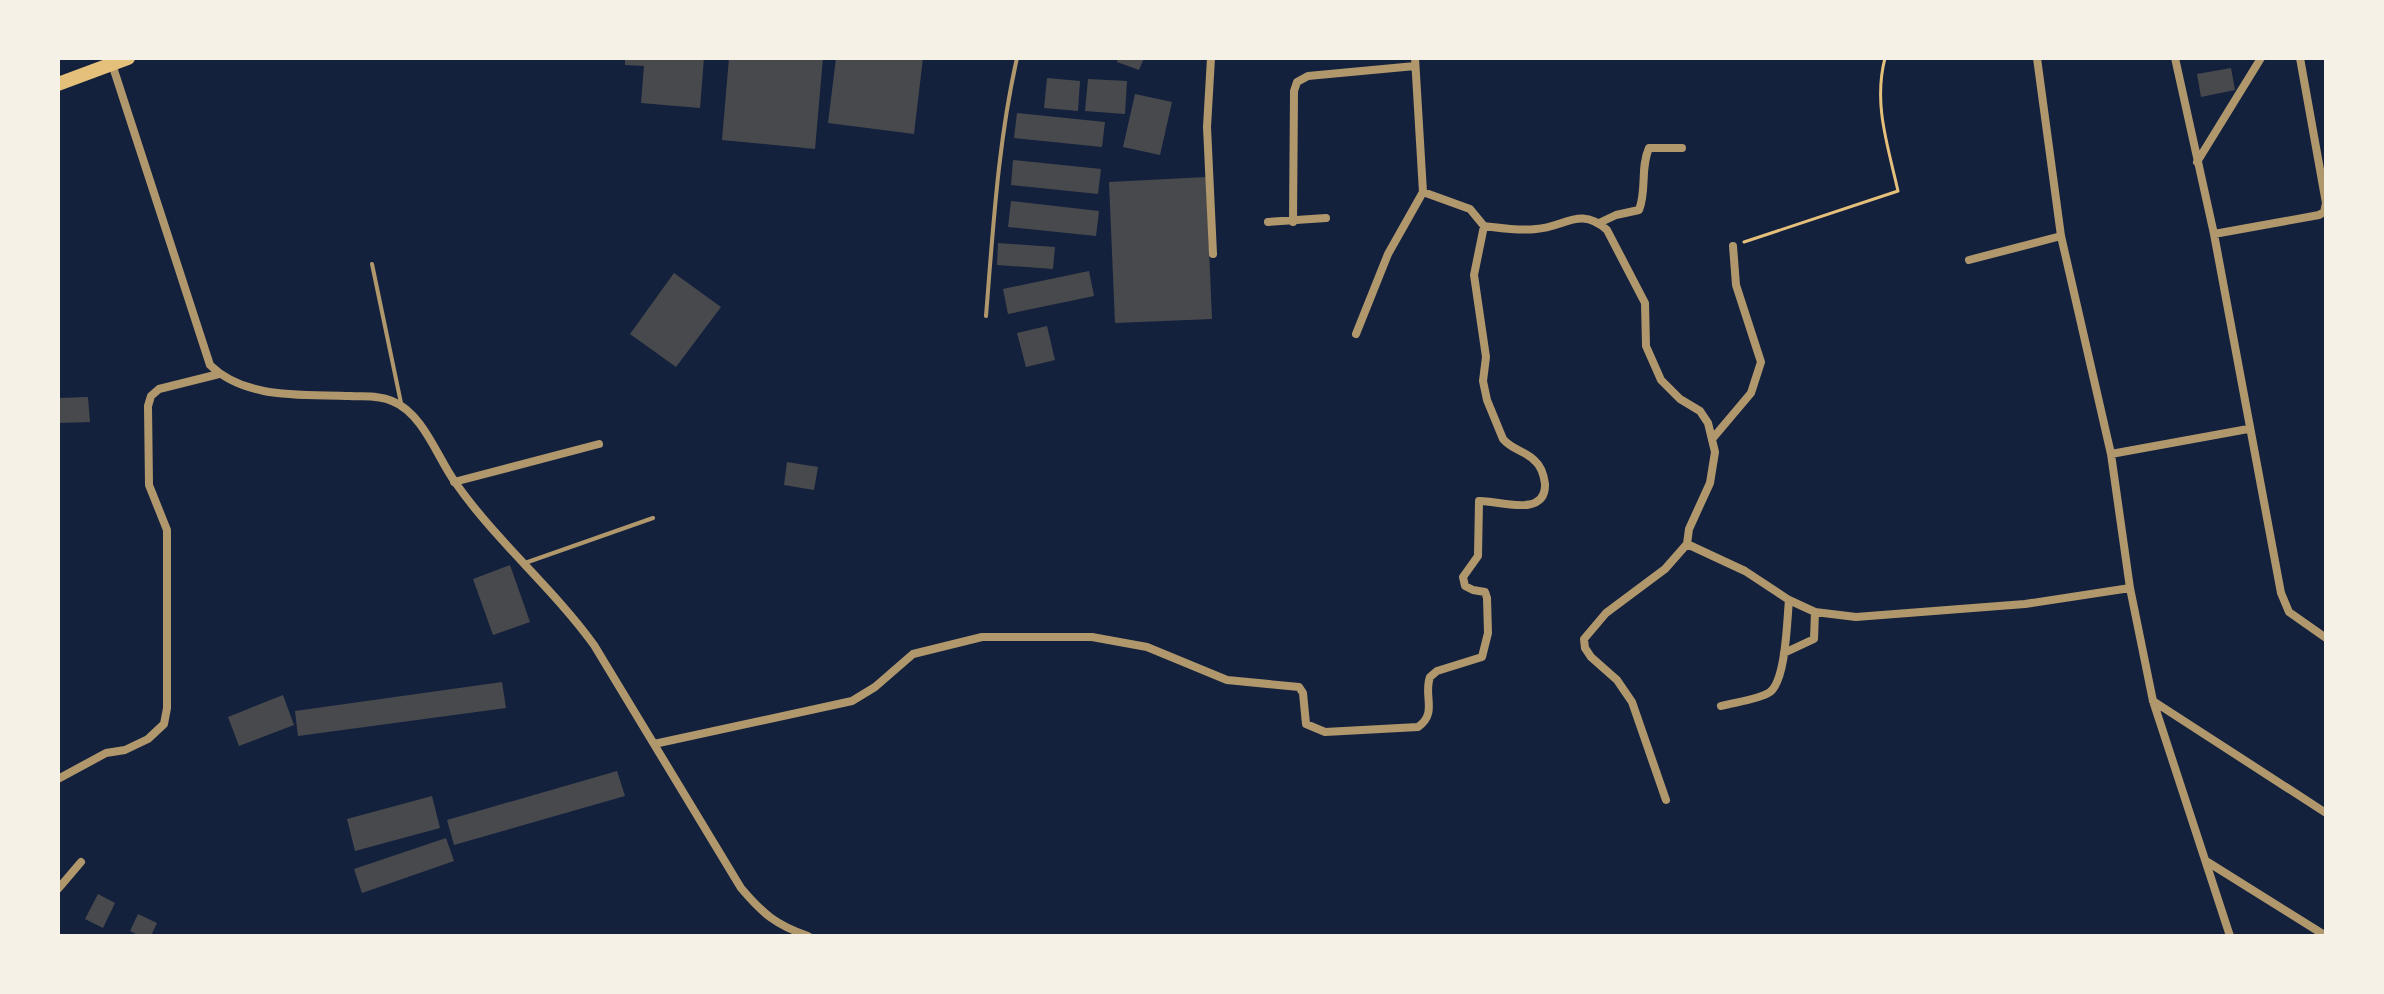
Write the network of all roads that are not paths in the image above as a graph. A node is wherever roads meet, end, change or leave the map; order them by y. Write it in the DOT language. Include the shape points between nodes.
graph roads {
  1 [pos="128,58"];
  2 [pos="1017,58"];
  3 [pos="1211,58"];
  4 [pos="2037,58"];
  5 [pos="2176,58"];
  6 [pos="2261,58"];
  7 [pos="2300,58"];
  8 [pos="1415,62"];
  9 [pos="112,64"];
  10 [pos="58,84"];
  11 [pos="1682,148"];
  12 [pos="2197,162"];
  13 [pos="1423,192"];
  14 [pos="1326,218"];
  15 [pos="1268,222"];
  16 [pos="1293,222"];
  17 [pos="1599,223"];
  18 [pos="1484,226"];
  19 [pos="2214,234"];
  20 [pos="2061,236"];
  21 [pos="1733,246"];
  22 [pos="1213,254"];
  23 [pos="1969,260"];
  24 [pos="372,264"];
  25 [pos="986,316"];
  26 [pos="1356,334"];
  27 [pos="219,374"];
  28 [pos="402,406"];
  29 [pos="2248,429"];
  30 [pos="1713,438"];
  31 [pos="599,444"];
  32 [pos="2111,454"];
  33 [pos="454,482"];
  34 [pos="653,518"];
  35 [pos="1687,544"];
  36 [pos="523,564"];
  37 [pos="2130,588"];
  38 [pos="1789,600"];
  39 [pos="1815,612"];
  40 [pos="2326,638"];
  41 [pos="1784,653"];
  42 [pos="2153,701"];
  43 [pos="1721,706"];
  44 [pos="654,744"];
  45 [pos="58,779"];
  46 [pos="1666,800"];
  47 [pos="2326,813"];
  48 [pos="2206,861"];
  49 [pos="81,862"];
  50 [pos="58,889"];
  51 [pos="808,936"];
  52 [pos="2230,936"];
  53 [pos="2326,936"];
  1 -- 9 [label="main road"];
  2 -- 25 [label="lane" via="998,178"];
  3 -- 22 [label="street" via="1207,127"];
  4 -- 20 [label="street"];
  5 -- 12 [label="street"];
  6 -- 12 [label="street"];
  7 -- 19 [label="street" via="2324,212"];
  8 -- 13 [label="street"];
  8 -- 16 [label="street" via="1308,76 1297,82"];
  9 -- 10 [label="main road"];
  9 -- 27 [label="street" via="206,355"];
  11 -- 17 [label="street" via="1649,148 1639,210"];
  12 -- 19 [label="street"];
  13 -- 18 [label="street" via="1470,209"];
  13 -- 26 [label="street" via="1388,254"];
  14 -- 16 [label="street"];
  15 -- 16 [label="street"];
  17 -- 18 [label="street" via="1579,218 1535,230"];
  17 -- 30 [label="street" via="1645,303 1646,346 1661,380 1700,411"];
  18 -- 44 [label="street" via="1474,275 1486,357 1483,386 1503,439 1538,464 1545,483 1538,500 1523,505 1479,501 1478,556 1463,577 1465,586 1485,592 1487,643 1482,657 1430,677 1431,708 1427,721 1418,727 1325,732 1306,724 1299,687 1227,680 1147,647 1092,637 982,637 918,653 852,701"];
  19 -- 29 [label="street"];
  20 -- 23 [label="street"];
  20 -- 32 [label="street"];
  21 -- 30 [label="street" via="1736,285 1761,362 1751,393"];
  24 -- 28 [label="lane"];
  27 -- 28 [label="street" via="240,386 279,393 381,398"];
  27 -- 45 [label="street" via="159,389 148,406 149,485 167,530 164,724 148,739 106,753"];
  28 -- 33 [label="street"];
  29 -- 32 [label="street"];
  29 -- 40 [label="street" via="2281,593 2289,612"];
  30 -- 35 [label="street" via="1710,483"];
  31 -- 33 [label="street"];
  32 -- 37 [label="street"];
  33 -- 36 [label="street"];
  34 -- 36 [label="lane"];
  35 -- 38 [label="street" via="1745,571"];
  35 -- 46 [label="street" via="1665,569 1606,613 1584,639 1591,657 1632,702"];
  36 -- 44 [label="street" via="570,612"];
  37 -- 39 [label="street" via="1914,614 1856,617"];
  37 -- 42 [label="street"];
  38 -- 39 [label="street"];
  38 -- 41 [label="street"];
  39 -- 41 [label="street" via="1814,639"];
  41 -- 43 [label="street" via="1770,691"];
  42 -- 47 [label="street"];
  42 -- 48 [label="street"];
  44 -- 51 [label="street" via="741,888 783,928"];
  48 -- 52 [label="street"];
  48 -- 53 [label="street"];
  49 -- 50 [label="street"];
}
